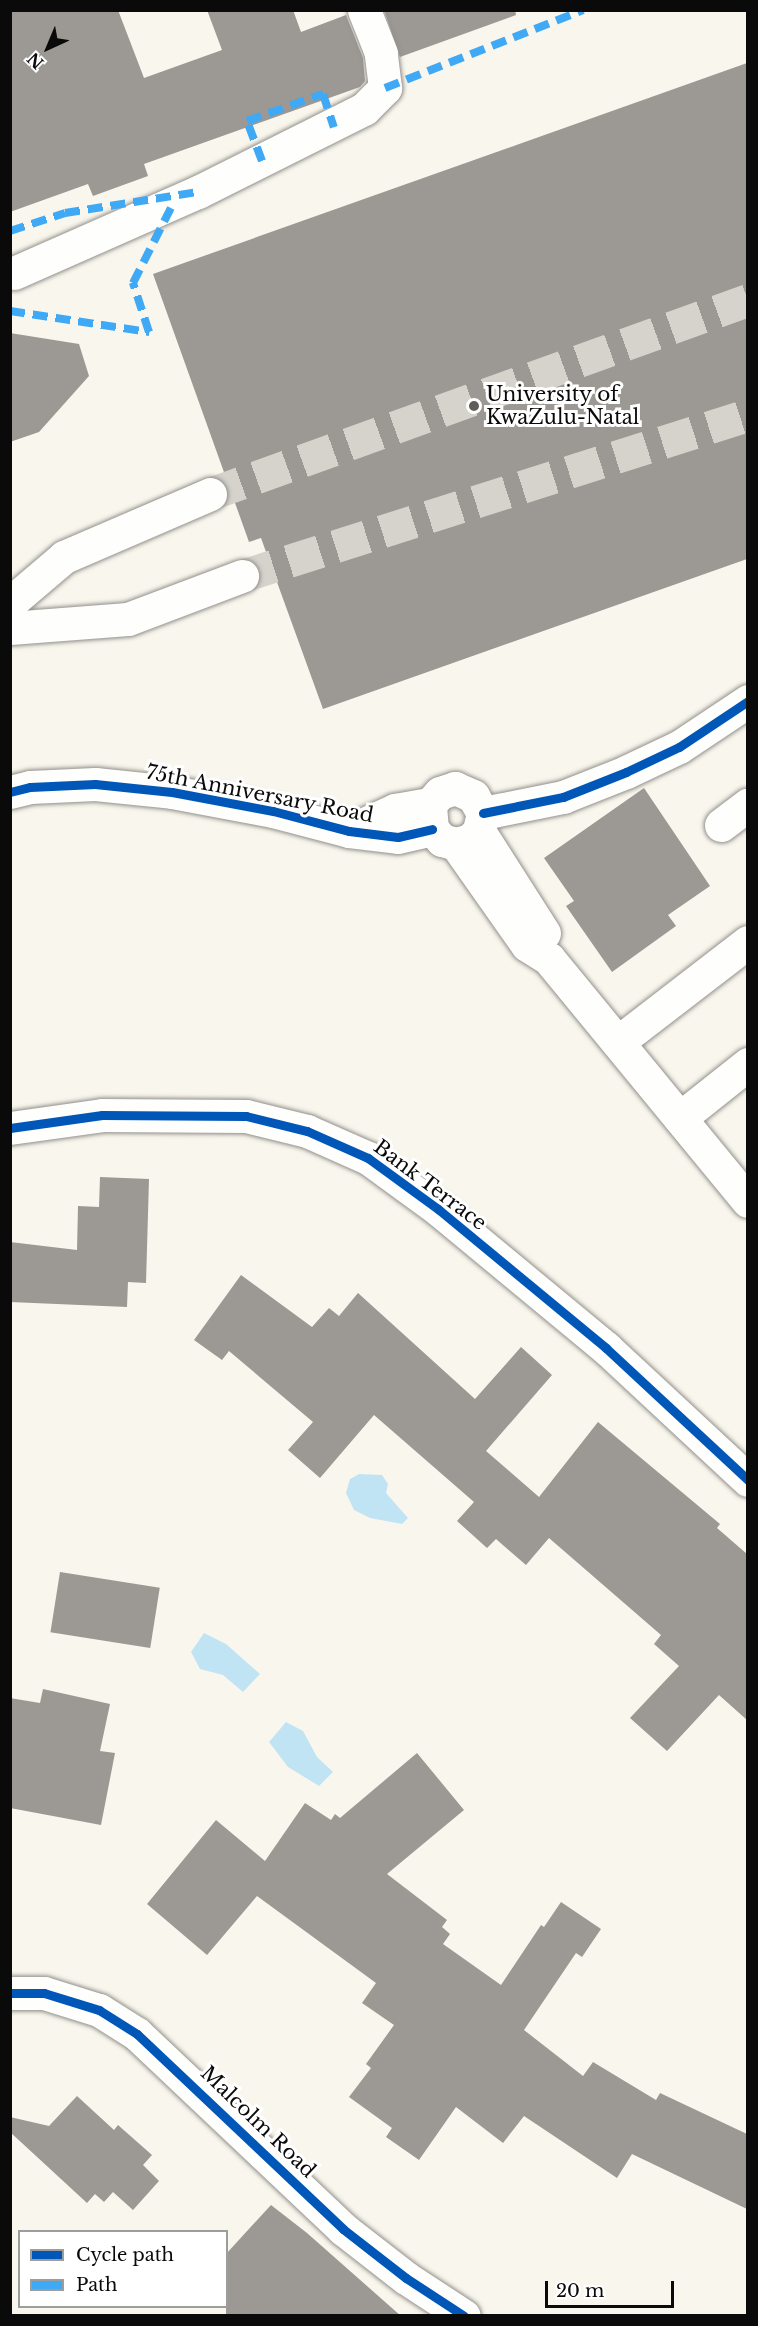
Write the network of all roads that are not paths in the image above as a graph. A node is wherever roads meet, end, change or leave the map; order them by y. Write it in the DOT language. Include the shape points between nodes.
graph roads {
  1 [pos="364,10"];
  2 [pos="14,273"];
  3 [pos="210,494"];
  4 [pos="242,576"];
  5 [pos="10,603"];
  6 [pos="10,628"];
  7 [pos="747,701"];
  8 [pos="10,792"];
  9 [pos="747,805"];
  10 [pos="456,824"];
  11 [pos="721,825"];
  12 [pos="747,942"];
  13 [pos="618,1042"];
  14 [pos="747,1064"];
  15 [pos="680,1118"];
  16 [pos="10,1128"];
  17 [pos="747,1200"];
  18 [pos="747,1480"];
  19 [pos="10,1993"];
  20 [pos="464,2316"];
  1 -- 2 [label="street" via="381,53 385,88 364,110 198,192"];
  3 -- 5 [label="street" via="64,557"];
  4 -- 6 [label="street" via="128,619"];
  7 -- 10 [label="street, 75th Anniversary Road" via="679,747 626,772 563,797"];
  8 -- 10 [label="street, 75th Anniversary Road" via="30,787 95,784 172,792 273,811 349,831 395,810"];
  9 -- 11 [label="street"];
  10 -- 13 [label="street" via="544,933 549,958"];
  12 -- 13 [label="street"];
  13 -- 15 [label="street"];
  14 -- 15 [label="street"];
  15 -- 17 [label="street"];
  16 -- 18 [label="street, Bank Terrace" via="102,1115 246,1116 307,1131 368,1158 438,1209 606,1348"];
  19 -- 20 [label="street, Malcolm Road" via="44,1993 88,2007 137,2034 343,2229 406,2278"];
}
